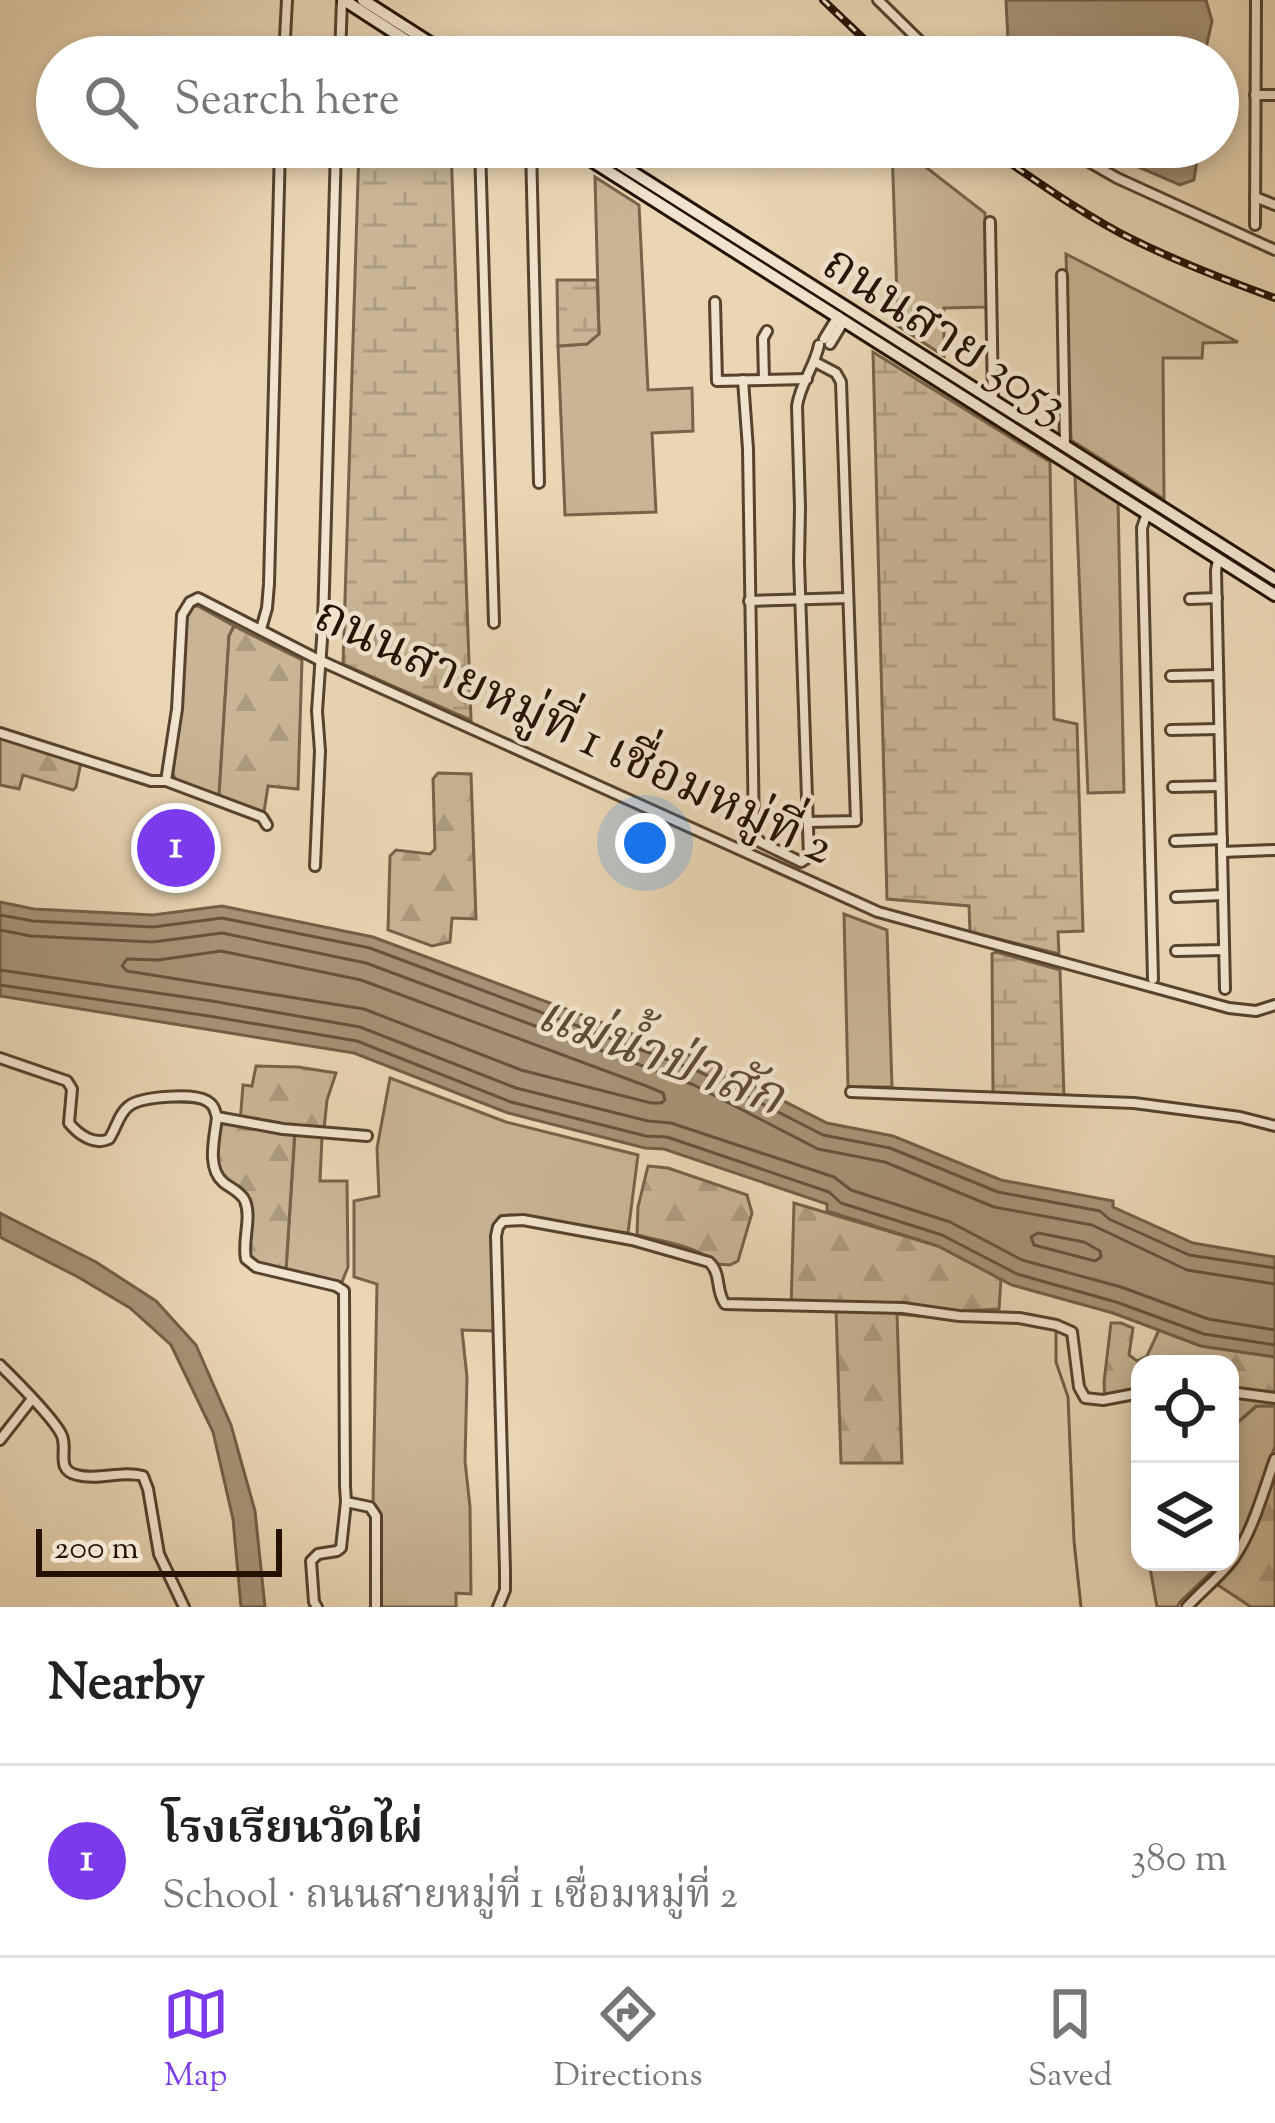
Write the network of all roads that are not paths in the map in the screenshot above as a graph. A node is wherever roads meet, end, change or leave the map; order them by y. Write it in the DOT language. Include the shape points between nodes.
graph roads {
  1 [pos="287,0"];
  2 [pos="343,0"];
  3 [pos="363,0"];
  4 [pos="878,0"];
  5 [pos="1256,0"];
  6 [pos="285,36"];
  7 [pos="341,36"];
  8 [pos="399,36"];
  9 [pos="419,36"];
  10 [pos="915,36"];
  11 [pos="1256,95"];
  12 [pos="1275,95"];
  13 [pos="279,168"];
  14 [pos="335,168"];
  15 [pos="481,168"];
  16 [pos="532,168"];
  17 [pos="602,168"];
  18 [pos="629,168"];
  19 [pos="1100,168"];
  20 [pos="634,171"];
  21 [pos="627,184"];
  22 [pos="1256,197"];
  23 [pos="1275,206"];
  24 [pos="990,222"];
  25 [pos="1256,225"];
  26 [pos="1275,250"];
  27 [pos="1062,275"];
  28 [pos="715,302"];
  29 [pos="842,318"];
  30 [pos="767,331"];
  31 [pos="822,349"];
  32 [pos="807,379"];
  33 [pos="743,380"];
  34 [pos="764,380"];
  35 [pos="993,401"];
  36 [pos="1065,447"];
  37 [pos="539,483"];
  38 [pos="1147,513"];
  39 [pos="1218,559"];
  40 [pos="1275,580"];
  41 [pos="1275,594"];
  42 [pos="848,598"];
  43 [pos="1190,598"];
  44 [pos="1216,598"];
  45 [pos="800,599"];
  46 [pos="749,601"];
  47 [pos="1275,611"];
  48 [pos="494,623"];
  49 [pos="261,629"];
  50 [pos="319,660"];
  51 [pos="1218,675"];
  52 [pos="1171,676"];
  53 [pos="1219,729"];
  54 [pos="1172,730"];
  55 [pos="0,733"];
  56 [pos="166,781"];
  57 [pos="1220,786"];
  58 [pos="1173,787"];
  59 [pos="808,822"];
  60 [pos="266,825"];
  61 [pos="1222,839"];
  62 [pos="1175,841"];
  63 [pos="1275,850"];
  64 [pos="1222,852"];
  65 [pos="315,866"];
  66 [pos="1223,895"];
  67 [pos="1176,896"];
  68 [pos="1224,950"];
  69 [pos="1176,951"];
  70 [pos="1153,979"];
  71 [pos="1225,988"];
  72 [pos="1275,1005"];
  73 [pos="0,1058"];
  74 [pos="850,1092"];
  75 [pos="217,1117"];
  76 [pos="1275,1126"];
  77 [pos="367,1136"];
  78 [pos="0,1365"];
  79 [pos="1239,1393"];
  80 [pos="1131,1395"];
  81 [pos="1275,1398"];
  82 [pos="33,1399"];
  83 [pos="0,1440"];
  84 [pos="1275,1459"];
  85 [pos="346,1502"];
  86 [pos="184,1607"];
  87 [pos="317,1607"];
  88 [pos="376,1607"];
  89 [pos="498,1607"];
  90 [pos="1187,1607"];
  1 -- 6 [label="street"];
  2 -- 7 [label="street"];
  2 -- 8 [label="main road"];
  3 -- 9 [label="main road"];
  4 -- 10 [label="street"];
  5 -- 11 [label="street"];
  11 -- 12 [label="street"];
  11 -- 22 [label="street"];
  13 -- 49 [label="street" via="269,584"];
  14 -- 50 [label="street"];
  15 -- 48 [label="street"];
  16 -- 37 [label="street"];
  17 -- 21 [label="main road, ถนนสาย 3053"];
  18 -- 20 [label="main road, ถนนสาย 3053"];
  19 -- 26 [label="street"];
  20 -- 21 [label="main road"];
  20 -- 35 [label="main road, ถนนสาย 3053"];
  21 -- 29 [label="main road, ถนนสาย 3053"];
  22 -- 23 [label="street"];
  22 -- 25 [label="street"];
  24 -- 35 [label="street"];
  27 -- 36 [label="street"];
  28 -- 33 [label="street" via="717,381"];
  29 -- 31 [label="street"];
  29 -- 38 [label="main road, ถนนสาย 3053"];
  30 -- 34 [label="street"];
  31 -- 32 [label="street"];
  31 -- 42 [label="street" via="841,382"];
  32 -- 34 [label="street"];
  32 -- 45 [label="street" via="797,406"];
  33 -- 34 [label="street"];
  33 -- 46 [label="street"];
  35 -- 36 [label="main road, ถนนสาย 3053"];
  36 -- 40 [label="main road, ถนนสาย 3053"];
  38 -- 39 [label="main road, ถนนสาย 3053"];
  38 -- 70 [label="street"];
  39 -- 41 [label="main road, ถนนสาย 3053"];
  39 -- 44 [label="street"];
  41 -- 47 [label="street"];
  42 -- 45 [label="street"];
  42 -- 59 [label="street" via="856,821"];
  43 -- 44 [label="street"];
  44 -- 51 [label="street"];
  45 -- 46 [label="street"];
  45 -- 59 [label="street"];
  46 -- 59 [label="street" via="755,839 806,861"];
  49 -- 50 [label="street, ถนนสายหมู่ที่ 1 เชื่อมหมู่ที่ 2"];
  49 -- 56 [label="street, ถนนสายหมู่ที่ 1 เชื่อมหมู่ที่ 2" via="198,598 190,602 182,615"];
  50 -- 65 [label="street"];
  50 -- 72 [label="street, ถนนสายหมู่ที่ 1 เชื่อมหมู่ที่ 2" via="878,912 1229,1008"];
  51 -- 52 [label="street"];
  51 -- 53 [label="street"];
  53 -- 54 [label="street"];
  53 -- 57 [label="street"];
  55 -- 56 [label="street"];
  56 -- 60 [label="street"];
  57 -- 58 [label="street"];
  57 -- 61 [label="street"];
  61 -- 62 [label="street"];
  61 -- 64 [label="street"];
  63 -- 64 [label="street"];
  64 -- 66 [label="street"];
  66 -- 67 [label="street"];
  66 -- 68 [label="street"];
  68 -- 69 [label="street"];
  68 -- 71 [label="street"];
  73 -- 75 [label="street" via="69,1082 69,1123 98,1142 141,1100 201,1098"];
  74 -- 76 [label="street" via="1134,1102"];
  75 -- 77 [label="street"];
  75 -- 85 [label="street" via="214,1170 247,1206 245,1259 344,1291"];
  78 -- 82 [label="street"];
  79 -- 81 [label="street"];
  80 -- 89 [label="street" via="1085,1398 1072,1332 1056,1325 903,1308 725,1304 710,1262 632,1240 503,1221 496,1236 505,1571"];
  82 -- 83 [label="street"];
  82 -- 86 [label="street" via="62,1436 63,1462 74,1475 143,1477 163,1567"];
  84 -- 90 [label="street" via="1235,1555"];
  85 -- 87 [label="street" via="341,1548 311,1561"];
  85 -- 88 [label="street" via="376,1516"];
}
